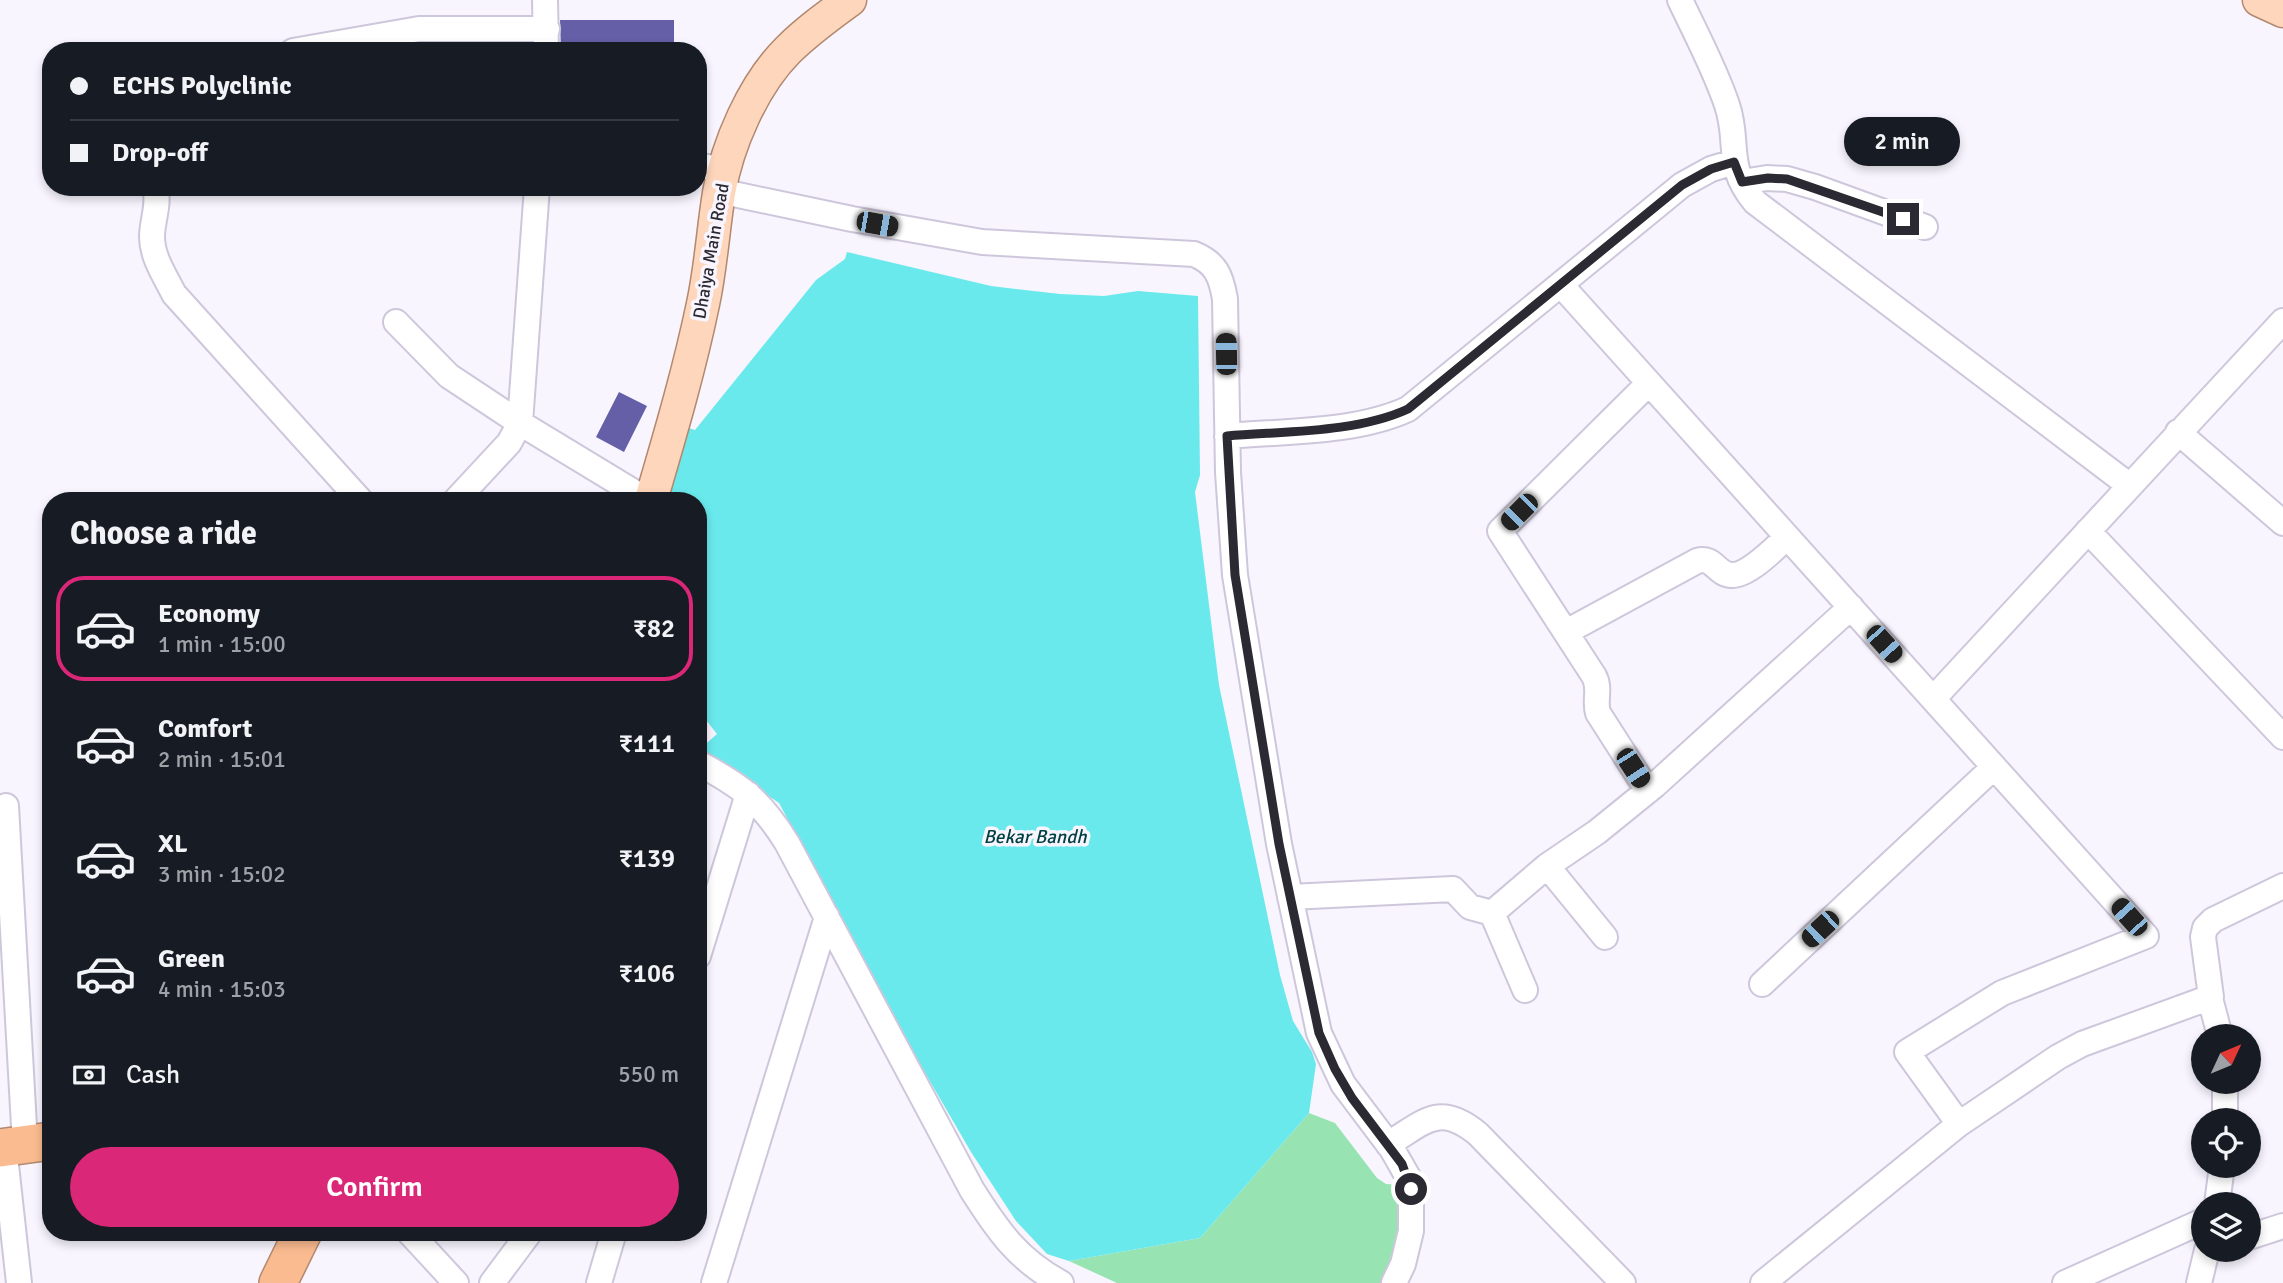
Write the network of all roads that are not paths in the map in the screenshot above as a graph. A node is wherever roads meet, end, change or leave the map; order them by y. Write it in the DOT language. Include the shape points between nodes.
graph roads {
  1 [pos="545,0"];
  2 [pos="850,0"];
  3 [pos="1681,0"];
  4 [pos="2259,0"];
  5 [pos="2283,11"];
  6 [pos="547,40"];
  7 [pos="345,42"];
  8 [pos="1738,172"];
  9 [pos="714,175"];
  10 [pos="157,196"];
  11 [pos="536,196"];
  12 [pos="1925,227"];
  13 [pos="1561,285"];
  14 [pos="396,321"];
  15 [pos="2283,321"];
  16 [pos="1649,383"];
  17 [pos="520,423"];
  18 [pos="2179,432"];
  19 [pos="1227,436"];
  20 [pos="2130,486"];
  21 [pos="348,492"];
  22 [pos="463,492"];
  23 [pos="636,492"];
  24 [pos="651,492"];
  25 [pos="2283,523"];
  26 [pos="2088,531"];
  27 [pos="1787,537"];
  28 [pos="1851,607"];
  29 [pos="1566,632"];
  30 [pos="1933,699"];
  31 [pos="2283,737"];
  32 [pos="1994,767"];
  33 [pos="707,769"];
  34 [pos="1648,791"];
  35 [pos="748,794"];
  36 [pos="6,806"];
  37 [pos="1548,866"];
  38 [pos="2283,886"];
  39 [pos="1290,897"];
  40 [pos="1492,913"];
  41 [pos="827,917"];
  42 [pos="707,928"];
  43 [pos="1605,937"];
  44 [pos="1762,984"];
  45 [pos="1525,990"];
  46 [pos="2210,998"];
  47 [pos="2217,1024"];
  48 [pos="1959,1124"];
  49 [pos="22,1136"];
  50 [pos="1388,1144"];
  51 [pos="2191,1226"];
  52 [pos="2283,1226"];
  53 [pos="2261,1233"];
  54 [pos="276,1241"];
  55 [pos="299,1241"];
  56 [pos="417,1241"];
  57 [pos="523,1241"];
  58 [pos="611,1241"];
  59 [pos="2205,1262"];
  60 [pos="19,1283"];
  61 [pos="256,1283"];
  62 [pos="278,1283"];
  63 [pos="456,1283"];
  64 [pos="492,1283"];
  65 [pos="599,1283"];
  66 [pos="714,1283"];
  67 [pos="1062,1283"];
  68 [pos="1394,1283"];
  69 [pos="1623,1283"];
  70 [pos="1763,1283"];
  71 [pos="2065,1283"];
  72 [pos="2199,1283"];
  1 -- 6 [label="street"];
  2 -- 9 [label="main road, Dhaiya Main Road" via="785,52 744,114"];
  3 -- 8 [label="street" via="1728,108"];
  4 -- 5 [label="main road"];
  6 -- 7 [label="street" via="419,29"];
  8 -- 12 [label="street" via="1815,187"];
  8 -- 13 [label="street" via="1711,169 1682,185"];
  8 -- 20 [label="street" via="1755,202"];
  9 -- 19 [label="street" via="852,219 982,242 1194,254 1205,259 1222,280 1225,299"];
  9 -- 24 [label="main road, Dhaiya Main Road" via="711,265 692,357"];
  10 -- 21 [label="street" via="152,238 157,261 174,294"];
  11 -- 17 [label="street"];
  13 -- 16 [label="street"];
  13 -- 19 [label="street" via="1424,397 1391,417 1348,426"];
  14 -- 17 [label="street" via="449,376"];
  15 -- 18 [label="street"];
  16 -- 27 [label="street"];
  16 -- 29 [label="street" via="1500,531"];
  17 -- 22 [label="street" via="509,443"];
  17 -- 23 [label="street"];
  18 -- 20 [label="street"];
  18 -- 25 [label="street"];
  19 -- 39 [label="street" via="1235,575"];
  20 -- 26 [label="street"];
  26 -- 30 [label="street"];
  26 -- 31 [label="street"];
  27 -- 28 [label="street"];
  27 -- 29 [label="street" via="1746,571 1730,575 1710,561 1697,561"];
  28 -- 30 [label="street"];
  28 -- 34 [label="street"];
  29 -- 34 [label="street" via="1597,682 1598,713"];
  30 -- 32 [label="street"];
  32 -- 44 [label="street"];
  32 -- 48 [label="street" via="2146,936 2002,993 1907,1052"];
  33 -- 35 [label="street"];
  34 -- 37 [label="street"];
  35 -- 41 [label="street" via="775,822"];
  35 -- 42 [label="street"];
  36 -- 49 [label="street"];
  37 -- 40 [label="street"];
  37 -- 43 [label="street"];
  38 -- 46 [label="street" via="2205,928"];
  39 -- 40 [label="street" via="1453,889 1470,907"];
  39 -- 50 [label="street" via="1319,1033 1352,1098"];
  40 -- 45 [label="street"];
  41 -- 66 [label="street"];
  41 -- 67 [label="street" via="989,1216 1025,1261"];
  46 -- 47 [label="street"];
  46 -- 48 [label="street" via="2082,1044"];
  48 -- 70 [label="street"];
  49 -- 60 [label="street"];
  50 -- 68 [label="street" via="1411,1189 1411,1231"];
  50 -- 69 [label="street" via="1432,1118 1448,1116 1462,1121"];
  51 -- 71 [label="street"];
  52 -- 53 [label="street"];
  54 -- 61 [label="highway"];
  55 -- 62 [label="highway"];
  56 -- 63 [label="street"];
  57 -- 64 [label="street"];
  58 -- 65 [label="street"];
  59 -- 72 [label="street"];
}
